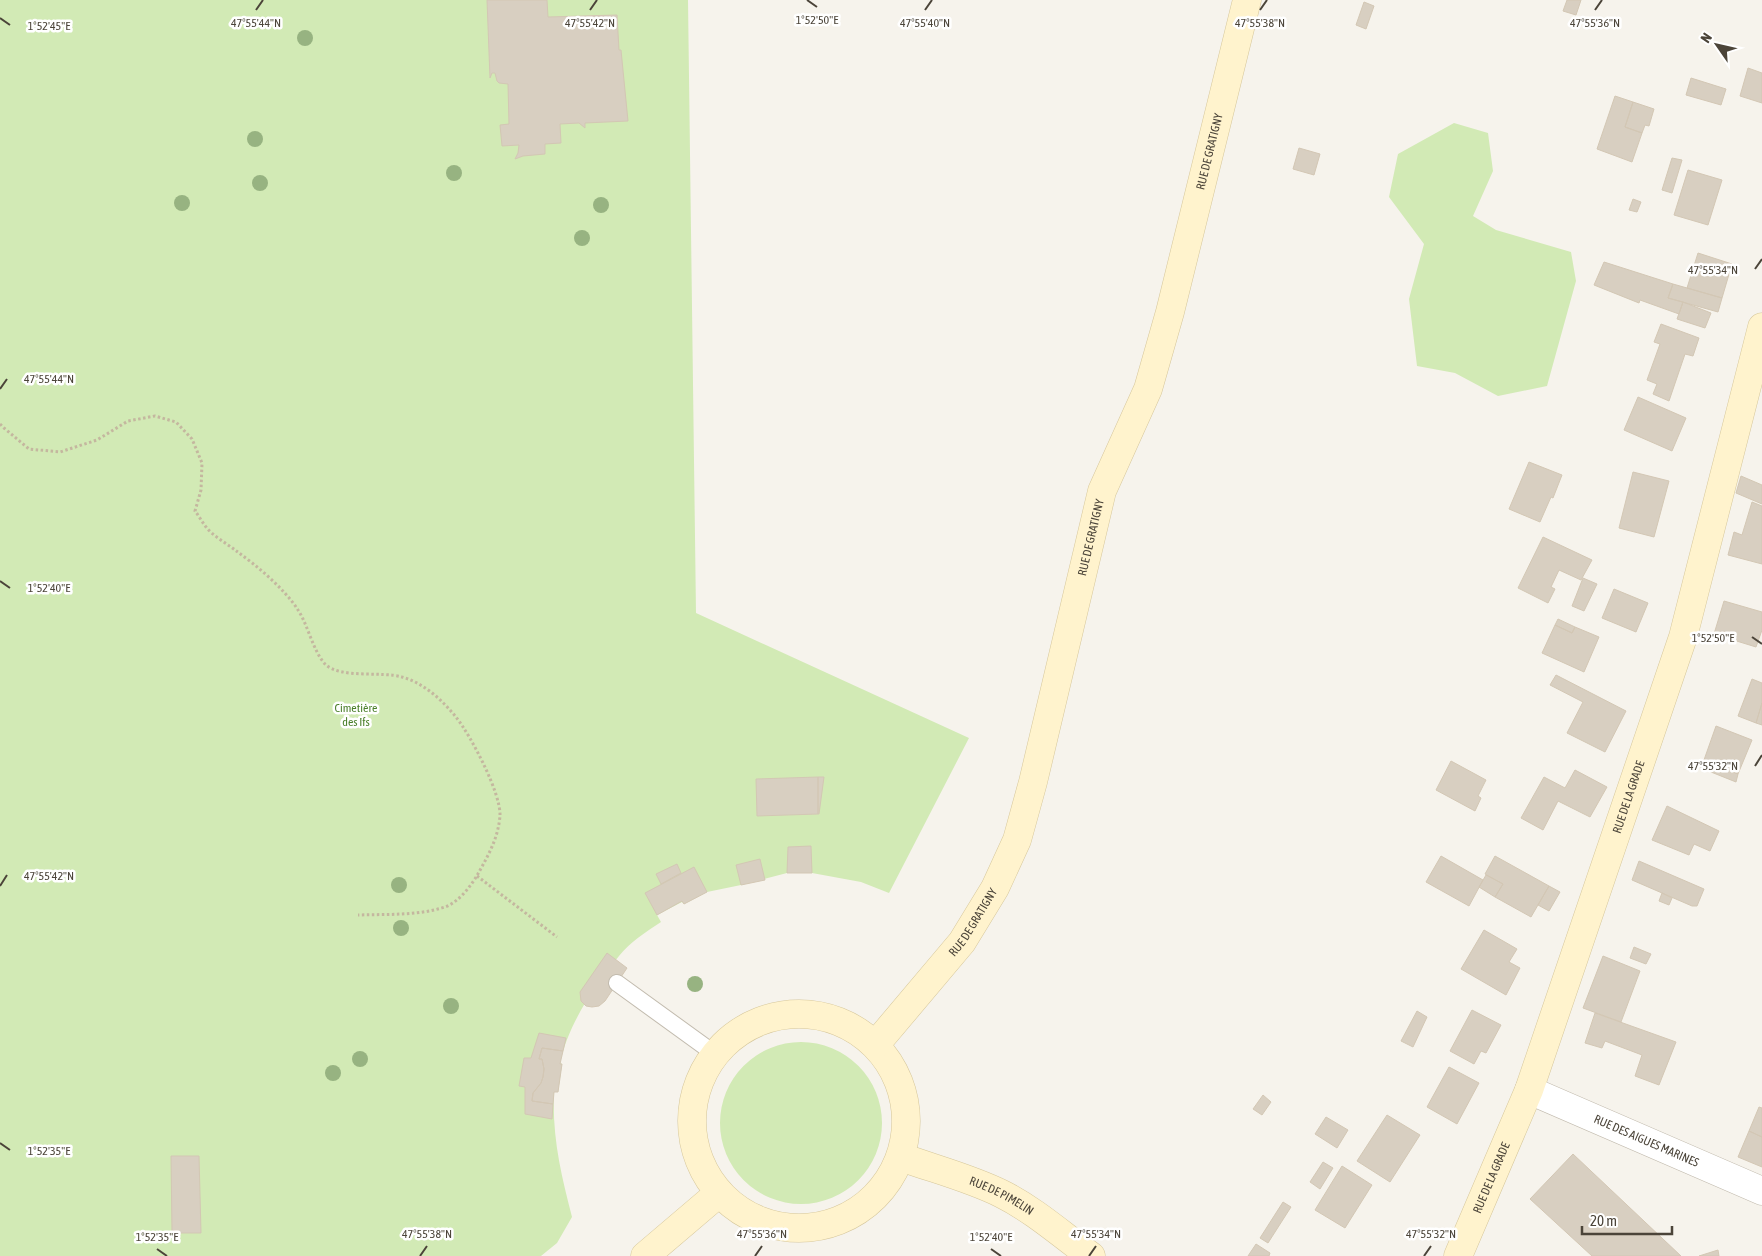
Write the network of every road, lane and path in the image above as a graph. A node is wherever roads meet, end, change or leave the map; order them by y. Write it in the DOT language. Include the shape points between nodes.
graph roads {
  1 [pos="1247,0"];
  2 [pos="1762,326"];
  3 [pos="0,424"];
  4 [pos="477,876"];
  5 [pos="358,915"];
  6 [pos="557,938"];
  7 [pos="617,983"];
  8 [pos="876,1044"];
  9 [pos="715,1054"];
  10 [pos="1530,1090"];
  11 [pos="900,1156"];
  12 [pos="1762,1191"];
  13 [pos="719,1193"];
  14 [pos="645,1256"];
  15 [pos="1090,1256"];
  16 [pos="1458,1256"];
  1 -- 8 [label="street, RUE DE GRATIGNY" via="1148,389 1102,491 1033,782 1016,840 995,888 962,942"];
  2 -- 10 [label="street, RUE DE LA GRADE" via="1683,637"];
  3 -- 4 [label="path" via="29,449 60,452 97,440 128,421 155,416 176,422 192,439 202,463 201,490 195,511 206,528 277,585 298,610 326,664 345,673 402,677 420,685 436,695 476,748 500,814 491,851"];
  4 -- 5 [label="path" via="463,894 446,906 411,914"];
  4 -- 6 [label="path"];
  7 -- 9 [label="lane"];
  8 -- 9 [label="street" via="846,1024 812,1013 776,1015 743,1029"];
  8 -- 11 [label="street" via="894,1068 904,1097 907,1127"];
  9 -- 13 [label="street" via="700,1078 692,1108 693,1139 702,1168"];
  10 -- 12 [label="street, RUE DES AIGUES MARINES"];
  10 -- 16 [label="street, RUE DE LA GRADE"];
  11 -- 13 [label="street" via="882,1189 855,1213 820,1226 783,1227 757,1219 748,1216"];
  11 -- 15 [label="street, RUE DE PIMELIN" via="1002,1194"];
  13 -- 14 [label="street"];
}
